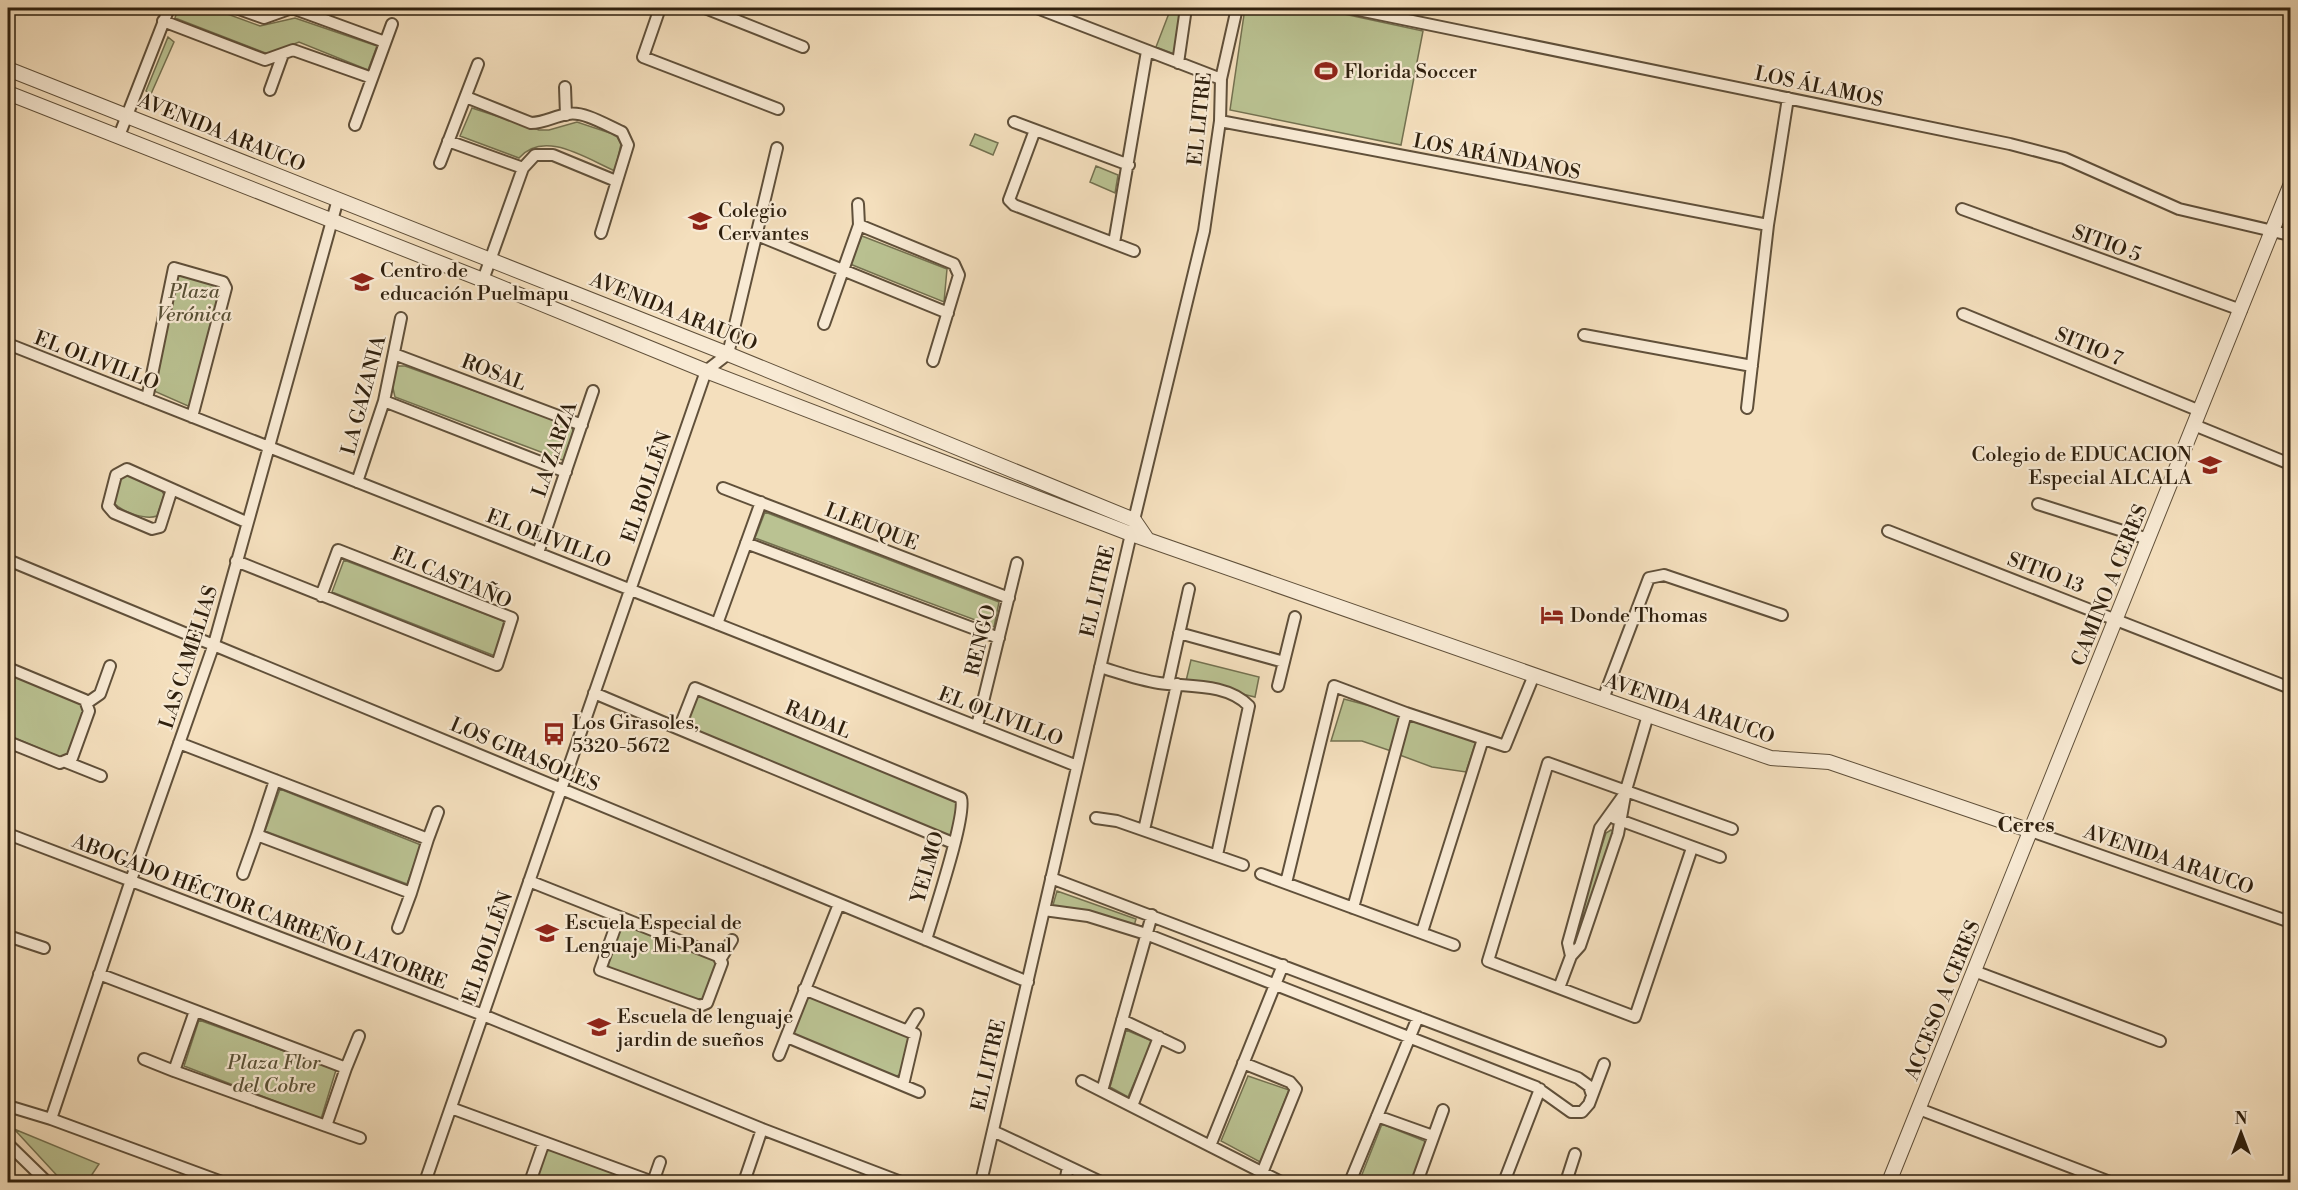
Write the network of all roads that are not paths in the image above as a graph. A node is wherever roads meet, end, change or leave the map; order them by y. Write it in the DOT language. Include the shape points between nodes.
graph roads {
  1 [pos="169,8"];
  2 [pos="236,8"];
  3 [pos="660,8"];
  4 [pos="705,8"];
  5 [pos="1037,8"];
  6 [pos="1186,8"];
  7 [pos="1237,8"];
  8 [pos="1348,8"];
  9 [pos="276,11"];
  10 [pos="1061,13"];
  11 [pos="163,21"];
  12 [pos="392,24"];
  13 [pos="385,42"];
  14 [pos="803,47"];
  15 [pos="1147,51"];
  16 [pos="283,54"];
  17 [pos="1178,63"];
  18 [pos="478,64"];
  19 [pos="8,69"];
  20 [pos="372,78"];
  21 [pos="1221,79"];
  22 [pos="565,87"];
  23 [pos="270,90"];
  24 [pos="8,93"];
  25 [pos="466,97"];
  26 [pos="1788,98"];
  27 [pos="778,109"];
  28 [pos="127,114"];
  29 [pos="566,115"];
  30 [pos="1220,121"];
  31 [pos="1014,122"];
  32 [pos="355,125"];
  33 [pos="1035,130"];
  34 [pos="119,136"];
  35 [pos="448,141"];
  36 [pos="777,148"];
  37 [pos="440,163"];
  38 [pos="1129,165"];
  39 [pos="523,168"];
  40 [pos="616,182"];
  41 [pos="2290,186"];
  42 [pos="338,199"];
  43 [pos="858,204"];
  44 [pos="1962,209"];
  45 [pos="332,221"];
  46 [pos="859,225"];
  47 [pos="1767,225"];
  48 [pos="2272,230"];
  49 [pos="601,233"];
  50 [pos="757,235"];
  51 [pos="2290,235"];
  52 [pos="1114,243"];
  53 [pos="1134,251"];
  54 [pos="491,259"];
  55 [pos="842,270"];
  56 [pos="483,280"];
  57 [pos="2241,310"];
  58 [pos="948,312"];
  59 [pos="1964,314"];
  60 [pos="401,318"];
  61 [pos="824,324"];
  62 [pos="1584,334"];
  63 [pos="8,344"];
  64 [pos="394,354"];
  65 [pos="728,354"];
  66 [pos="933,361"];
  67 [pos="1752,366"];
  68 [pos="706,371"];
  69 [pos="594,391"];
  70 [pos="147,399"];
  71 [pos="384,401"];
  72 [pos="1747,408"];
  73 [pos="2200,411"];
  74 [pos="192,417"];
  75 [pos="582,424"];
  76 [pos="2194,425"];
  77 [pos="268,447"];
  78 [pos="2290,464"];
  79 [pos="566,471"];
  80 [pos="357,482"];
  81 [pos="723,488"];
  82 [pos="172,489"];
  83 [pos="761,502"];
  84 [pos="2038,504"];
  85 [pos="1134,519"];
  86 [pos="246,522"];
  87 [pos="1888,531"];
  88 [pos="1131,534"];
  89 [pos="1147,539"];
  90 [pos="2148,539"];
  91 [pos="746,543"];
  92 [pos="538,553"];
  93 [pos="8,560"];
  94 [pos="236,561"];
  95 [pos="1017,563"];
  96 [pos="630,589"];
  97 [pos="1189,589"];
  98 [pos="321,596"];
  99 [pos="1009,598"];
  100 [pos="1782,615"];
  101 [pos="1295,617"];
  102 [pos="2116,618"];
  103 [pos="717,624"];
  104 [pos="1179,633"];
  105 [pos="999,638"];
  106 [pos="214,644"];
  107 [pos="1284,662"];
  108 [pos="110,666"];
  109 [pos="1100,667"];
  110 [pos="8,668"];
  111 [pos="1534,675"];
  112 [pos="1173,684"];
  113 [pos="1278,686"];
  114 [pos="2290,688"];
  115 [pos="594,693"];
  116 [pos="1603,699"];
  117 [pos="87,703"];
  118 [pos="1406,714"];
  119 [pos="1648,715"];
  120 [pos="977,726"];
  121 [pos="679,729"];
  122 [pos="1483,739"];
  123 [pos="8,742"];
  124 [pos="179,743"];
  125 [pos="66,762"];
  126 [pos="1077,766"];
  127 [pos="101,776"];
  128 [pos="274,780"];
  129 [pos="561,788"];
  130 [pos="1626,790"];
  131 [pos="964,805"];
  132 [pos="438,812"];
  133 [pos="1096,818"];
  134 [pos="1614,818"];
  135 [pos="1732,829"];
  136 [pos="1144,830"];
  137 [pos="2031,831"];
  138 [pos="8,834"];
  139 [pos="257,835"];
  140 [pos="428,839"];
  141 [pos="953,843"];
  142 [pos="1692,848"];
  143 [pos="1217,855"];
  144 [pos="1720,857"];
  145 [pos="1243,865"];
  146 [pos="243,874"];
  147 [pos="1261,874"];
  148 [pos="1051,878"];
  149 [pos="529,881"];
  150 [pos="130,883"];
  151 [pos="1286,883"];
  152 [pos="411,892"];
  153 [pos="839,904"];
  154 [pos="1353,908"];
  155 [pos="1044,910"];
  156 [pos="1152,915"];
  157 [pos="619,917"];
  158 [pos="2290,922"];
  159 [pos="398,928"];
  160 [pos="1422,932"];
  161 [pos="1146,934"];
  162 [pos="8,936"];
  163 [pos="732,940"];
  164 [pos="926,940"];
  165 [pos="1454,945"];
  166 [pos="44,948"];
  167 [pos="1571,956"];
  168 [pos="721,961"];
  169 [pos="1283,965"];
  170 [pos="1974,971"];
  171 [pos="99,974"];
  172 [pos="1028,981"];
  173 [pos="1275,984"];
  174 [pos="1559,988"];
  175 [pos="804,989"];
  176 [pos="195,1011"];
  177 [pos="918,1014"];
  178 [pos="483,1015"];
  179 [pos="1418,1017"];
  180 [pos="1122,1020"];
  181 [pos="912,1032"];
  182 [pos="359,1035"];
  183 [pos="1410,1036"];
  184 [pos="787,1037"];
  185 [pos="1159,1037"];
  186 [pos="2160,1041"];
  187 [pos="1179,1047"];
  188 [pos="779,1055"];
  189 [pos="144,1059"];
  190 [pos="1243,1063"];
  191 [pos="1604,1064"];
  192 [pos="346,1068"];
  193 [pos="174,1071"];
  194 [pos="1082,1081"];
  195 [pos="903,1085"];
  196 [pos="1540,1089"];
  197 [pos="1102,1091"];
  198 [pos="919,1092"];
  199 [pos="1592,1095"];
  200 [pos="8,1106"];
  201 [pos="1132,1106"];
  202 [pos="451,1108"];
  203 [pos="1919,1109"];
  204 [pos="1443,1110"];
  205 [pos="1377,1116"];
  206 [pos="51,1119"];
  207 [pos="326,1126"];
  208 [pos="762,1129"];
  209 [pos="993,1131"];
  210 [pos="1434,1136"];
  211 [pos="360,1138"];
  212 [pos="544,1142"];
  213 [pos="8,1144"];
  214 [pos="1210,1146"];
  215 [pos="1575,1154"];
  216 [pos="660,1162"];
  217 [pos="1068,1167"];
  218 [pos="1262,1173"];
  219 [pos="47,1182"];
  220 [pos="222,1182"];
  221 [pos="425,1182"];
  222 [pos="530,1182"];
  223 [pos="653,1182"];
  224 [pos="744,1182"];
  225 [pos="901,1182"];
  226 [pos="981,1182"];
  227 [pos="1065,1182"];
  228 [pos="1101,1182"];
  229 [pos="1281,1182"];
  230 [pos="1350,1182"];
  231 [pos="1417,1182"];
  232 [pos="1504,1182"];
  233 [pos="1566,1182"];
  234 [pos="1889,1182"];
  235 [pos="2110,1182"];
  1 -- 11 [label="street"];
  2 -- 9 [label="street" via="264,18"];
  3 -- 27 [label="street" via="643,57"];
  4 -- 14 [label="street"];
  5 -- 10 [label="street"];
  6 -- 17 [label="street"];
  7 -- 21 [label="street, EL LITRE"];
  8 -- 26 [label="street, LOS ÁLAMOS"];
  9 -- 13 [label="street" via="292,8"];
  10 -- 15 [label="street"];
  11 -- 16 [label="street" via="265,60"];
  11 -- 28 [label="street"];
  12 -- 13 [label="street"];
  13 -- 20 [label="street"];
  15 -- 17 [label="street"];
  15 -- 38 [label="street"];
  16 -- 20 [label="street" via="292,50"];
  16 -- 23 [label="street"];
  17 -- 21 [label="street"];
  18 -- 25 [label="street"];
  19 -- 28 [label="street, AVENIDA ARAUCO"];
  20 -- 32 [label="street"];
  21 -- 30 [label="street, EL LITRE"];
  22 -- 29 [label="street"];
  24 -- 34 [label="street, AVENIDA ARAUCO"];
  25 -- 29 [label="street" via="531,123"];
  25 -- 35 [label="street"];
  26 -- 47 [label="street"];
  26 -- 48 [label="street, LOS ÁLAMOS" via="2064,158 2180,209"];
  28 -- 34 [label="street"];
  28 -- 42 [label="street, AVENIDA ARAUCO"];
  29 -- 40 [label="street" via="581,115 622,132 627,145"];
  30 -- 47 [label="street, LOS ARÁNDANOS"];
  30 -- 85 [label="street, EL LITRE" via="1196,274"];
  31 -- 33 [label="street"];
  33 -- 38 [label="street"];
  33 -- 52 [label="street" via="1009,200"];
  34 -- 45 [label="street, AVENIDA ARAUCO"];
  35 -- 37 [label="street"];
  35 -- 39 [label="street"];
  36 -- 50 [label="street"];
  38 -- 52 [label="street"];
  39 -- 40 [label="street" via="535,155 553,155"];
  39 -- 54 [label="street"];
  40 -- 49 [label="street"];
  41 -- 48 [label="street, CAMINO A CERES"];
  42 -- 45 [label="street, LAS CAMELIAS"];
  42 -- 54 [label="street, AVENIDA ARAUCO"];
  43 -- 46 [label="street"];
  44 -- 57 [label="street, SITIO 5"];
  45 -- 56 [label="street, AVENIDA ARAUCO"];
  45 -- 77 [label="street, LAS CAMELIAS"];
  46 -- 55 [label="street"];
  46 -- 58 [label="street" via="954,264 960,274"];
  47 -- 67 [label="street"];
  48 -- 51 [label="street, LOS ÁLAMOS"];
  48 -- 57 [label="street, CAMINO A CERES"];
  50 -- 55 [label="street"];
  50 -- 65 [label="street"];
  52 -- 53 [label="street"];
  54 -- 56 [label="street"];
  54 -- 65 [label="street, AVENIDA ARAUCO"];
  55 -- 58 [label="street"];
  55 -- 61 [label="street"];
  56 -- 68 [label="street, AVENIDA ARAUCO"];
  57 -- 73 [label="street, CAMINO A CERES"];
  58 -- 66 [label="street"];
  59 -- 73 [label="street, SITIO 7"];
  60 -- 64 [label="street, LA GAZANIA"];
  62 -- 67 [label="street"];
  63 -- 70 [label="street, EL OLIVILLO"];
  64 -- 71 [label="street, LA GAZANIA"];
  64 -- 75 [label="street, ROSAL"];
  65 -- 68 [label="street"];
  65 -- 85 [label="street, AVENIDA ARAUCO"];
  67 -- 72 [label="street"];
  68 -- 88 [label="street, AVENIDA ARAUCO"];
  68 -- 96 [label="street, EL BOLLÉN"];
  69 -- 75 [label="street, LA ZARZA"];
  70 -- 74 [label="street, EL OLIVILLO"];
  70 -- 74 [label="street" via="174,268 223,282 226,288"];
  71 -- 79 [label="street"];
  71 -- 80 [label="street, LA GAZANIA"];
  73 -- 76 [label="street, CAMINO A CERES"];
  74 -- 77 [label="street, EL OLIVILLO"];
  75 -- 79 [label="street, LA ZARZA"];
  76 -- 78 [label="street"];
  76 -- 90 [label="street, CAMINO A CERES"];
  77 -- 80 [label="street, EL OLIVILLO"];
  77 -- 86 [label="street, LAS CAMELIAS"];
  79 -- 92 [label="street, LA ZARZA"];
  80 -- 92 [label="street, EL OLIVILLO"];
  81 -- 83 [label="street, LLEUQUE"];
  82 -- 82 [label="street" via="160,527 152,529 114,513 108,506 116,475 121,470 127,469"];
  82 -- 86 [label="street"];
  83 -- 91 [label="street"];
  83 -- 99 [label="street, LLEUQUE"];
  84 -- 90 [label="street"];
  85 -- 88 [label="street, EL LITRE"];
  85 -- 89 [label="street"];
  86 -- 94 [label="street, LAS CAMELIAS"];
  87 -- 102 [label="street, SITIO 13"];
  88 -- 89 [label="street, AVENIDA ARAUCO"];
  88 -- 109 [label="street, EL LITRE"];
  89 -- 111 [label="street, AVENIDA ARAUCO"];
  90 -- 102 [label="street, CAMINO A CERES"];
  91 -- 103 [label="street"];
  91 -- 105 [label="street"];
  92 -- 96 [label="street, EL OLIVILLO"];
  93 -- 106 [label="street, LOS GIRASOLES"];
  94 -- 98 [label="street, EL CASTAÑO"];
  94 -- 106 [label="street, LAS CAMELIAS"];
  95 -- 99 [label="street, RENGO"];
  96 -- 103 [label="street, EL OLIVILLO"];
  96 -- 115 [label="street, EL BOLLÉN"];
  97 -- 104 [label="street"];
  98 -- 98 [label="street, EL CASTAÑO" via="338,550 512,618 497,665"];
  99 -- 105 [label="street, RENGO"];
  100 -- 116 [label="street" via="1654,575 1649,578"];
  101 -- 107 [label="street"];
  102 -- 114 [label="street, SITIO 13"];
  102 -- 137 [label="street, CAMINO A CERES"];
  103 -- 120 [label="street, EL OLIVILLO"];
  104 -- 107 [label="street"];
  104 -- 112 [label="street"];
  105 -- 120 [label="street, RENGO"];
  106 -- 124 [label="street, LAS CAMELIAS"];
  106 -- 129 [label="street, LOS GIRASOLES"];
  107 -- 113 [label="street"];
  108 -- 117 [label="street" via="100,694"];
  109 -- 112 [label="street" via="1133,678"];
  109 -- 126 [label="street, EL LITRE"];
  110 -- 117 [label="street"];
  111 -- 116 [label="street, AVENIDA ARAUCO"];
  111 -- 122 [label="street" via="1505,746"];
  112 -- 136 [label="street"];
  112 -- 143 [label="street" via="1210,688 1242,699 1249,706"];
  115 -- 121 [label="street"];
  115 -- 129 [label="street, EL BOLLÉN"];
  116 -- 119 [label="street, AVENIDA ARAUCO"];
  117 -- 125 [label="street" via="89,711 72,758"];
  118 -- 122 [label="street"];
  118 -- 151 [label="street" via="1334,686"];
  118 -- 154 [label="street"];
  119 -- 130 [label="street"];
  119 -- 137 [label="street, AVENIDA ARAUCO" via="1772,758 1829,762"];
  120 -- 126 [label="street, EL OLIVILLO"];
  121 -- 131 [label="street, RADAL" via="695,688 961,798"];
  121 -- 141 [label="street"];
  122 -- 160 [label="street"];
  123 -- 125 [label="street"];
  124 -- 128 [label="street"];
  124 -- 150 [label="street, LAS CAMELIAS"];
  125 -- 127 [label="street"];
  126 -- 148 [label="street, EL LITRE"];
  128 -- 139 [label="street"];
  128 -- 140 [label="street"];
  129 -- 149 [label="street, EL BOLLÉN"];
  129 -- 153 [label="street, LOS GIRASOLES"];
  130 -- 134 [label="street"];
  130 -- 135 [label="street"];
  130 -- 174 [label="street" via="1548,763 1488,962"];
  131 -- 141 [label="street, YELMO"];
  132 -- 140 [label="street"];
  133 -- 136 [label="street"];
  134 -- 142 [label="street"];
  134 -- 167 [label="street" via="1618,834 1580,946"];
  134 -- 167 [label="street" via="1600,828 1568,943"];
  136 -- 143 [label="street"];
  137 -- 158 [label="street, AVENIDA ARAUCO"];
  137 -- 170 [label="street, ACCESO A CERES"];
  138 -- 150 [label="street, ABOGADO HÉCTOR CARREÑO LATORRE"];
  139 -- 146 [label="street"];
  139 -- 152 [label="street"];
  140 -- 152 [label="street"];
  141 -- 164 [label="street, YELMO"];
  142 -- 144 [label="street"];
  142 -- 174 [label="street" via="1635,1017"];
  143 -- 145 [label="street"];
  147 -- 151 [label="street"];
  148 -- 155 [label="street, EL LITRE"];
  148 -- 156 [label="street"];
  149 -- 157 [label="street"];
  149 -- 178 [label="street, EL BOLLÉN"];
  150 -- 171 [label="street, LAS CAMELIAS"];
  150 -- 178 [label="street, ABOGADO HÉCTOR CARREÑO LATORRE"];
  151 -- 154 [label="street"];
  152 -- 159 [label="street"];
  153 -- 164 [label="street, LOS GIRASOLES"];
  153 -- 175 [label="street"];
  154 -- 160 [label="street"];
  155 -- 161 [label="street" via="1089,916"];
  155 -- 172 [label="street, EL LITRE"];
  156 -- 161 [label="street"];
  156 -- 169 [label="street"];
  157 -- 168 [label="street" via="718,956"];
  157 -- 168 [label="street" via="600,970 700,1006 707,1003"];
  160 -- 165 [label="street"];
  161 -- 173 [label="street"];
  161 -- 180 [label="street"];
  162 -- 166 [label="street"];
  163 -- 168 [label="street"];
  164 -- 172 [label="street, LOS GIRASOLES"];
  167 -- 174 [label="street"];
  169 -- 173 [label="street"];
  169 -- 179 [label="street"];
  170 -- 186 [label="street"];
  170 -- 203 [label="street, ACCESO A CERES"];
  171 -- 176 [label="street"];
  171 -- 206 [label="street, LAS CAMELIAS"];
  172 -- 209 [label="street, EL LITRE"];
  173 -- 183 [label="street"];
  173 -- 190 [label="street"];
  175 -- 181 [label="street"];
  175 -- 184 [label="street"];
  176 -- 192 [label="street"];
  176 -- 193 [label="street"];
  177 -- 181 [label="street"];
  178 -- 202 [label="street, EL BOLLÉN"];
  178 -- 208 [label="street, ABOGADO HÉCTOR CARREÑO LATORRE"];
  179 -- 183 [label="street"];
  179 -- 199 [label="street" via="1578,1078 1589,1086"];
  180 -- 185 [label="street"];
  180 -- 197 [label="street"];
  181 -- 195 [label="street"];
  182 -- 192 [label="street"];
  183 -- 196 [label="street"];
  183 -- 205 [label="street"];
  184 -- 188 [label="street"];
  184 -- 195 [label="street"];
  185 -- 187 [label="street"];
  185 -- 201 [label="street"];
  189 -- 193 [label="street"];
  190 -- 214 [label="street"];
  190 -- 218 [label="street" via="1290,1082 1296,1089"];
  191 -- 199 [label="street"];
  192 -- 207 [label="street"];
  193 -- 207 [label="street"];
  194 -- 197 [label="street"];
  195 -- 198 [label="street"];
  196 -- 199 [label="street" via="1571,1112 1582,1112"];
  196 -- 232 [label="street"];
  197 -- 201 [label="street"];
  200 -- 206 [label="street"];
  201 -- 214 [label="street"];
  202 -- 212 [label="street"];
  202 -- 221 [label="street, EL BOLLÉN"];
  203 -- 234 [label="street, ACCESO A CERES"];
  203 -- 235 [label="street"];
  204 -- 210 [label="street"];
  205 -- 210 [label="street"];
  205 -- 230 [label="street"];
  206 -- 220 [label="street"];
  207 -- 211 [label="street"];
  208 -- 224 [label="street"];
  208 -- 225 [label="street, ABOGADO HÉCTOR CARREÑO LATORRE"];
  209 -- 217 [label="street"];
  209 -- 226 [label="street, EL LITRE"];
  210 -- 231 [label="street"];
  212 -- 222 [label="street"];
  212 -- 223 [label="street"];
  213 -- 219 [label="street"];
  214 -- 218 [label="street"];
  215 -- 233 [label="street"];
  216 -- 223 [label="street"];
  217 -- 227 [label="street"];
  217 -- 228 [label="street"];
  218 -- 229 [label="street"];
}
